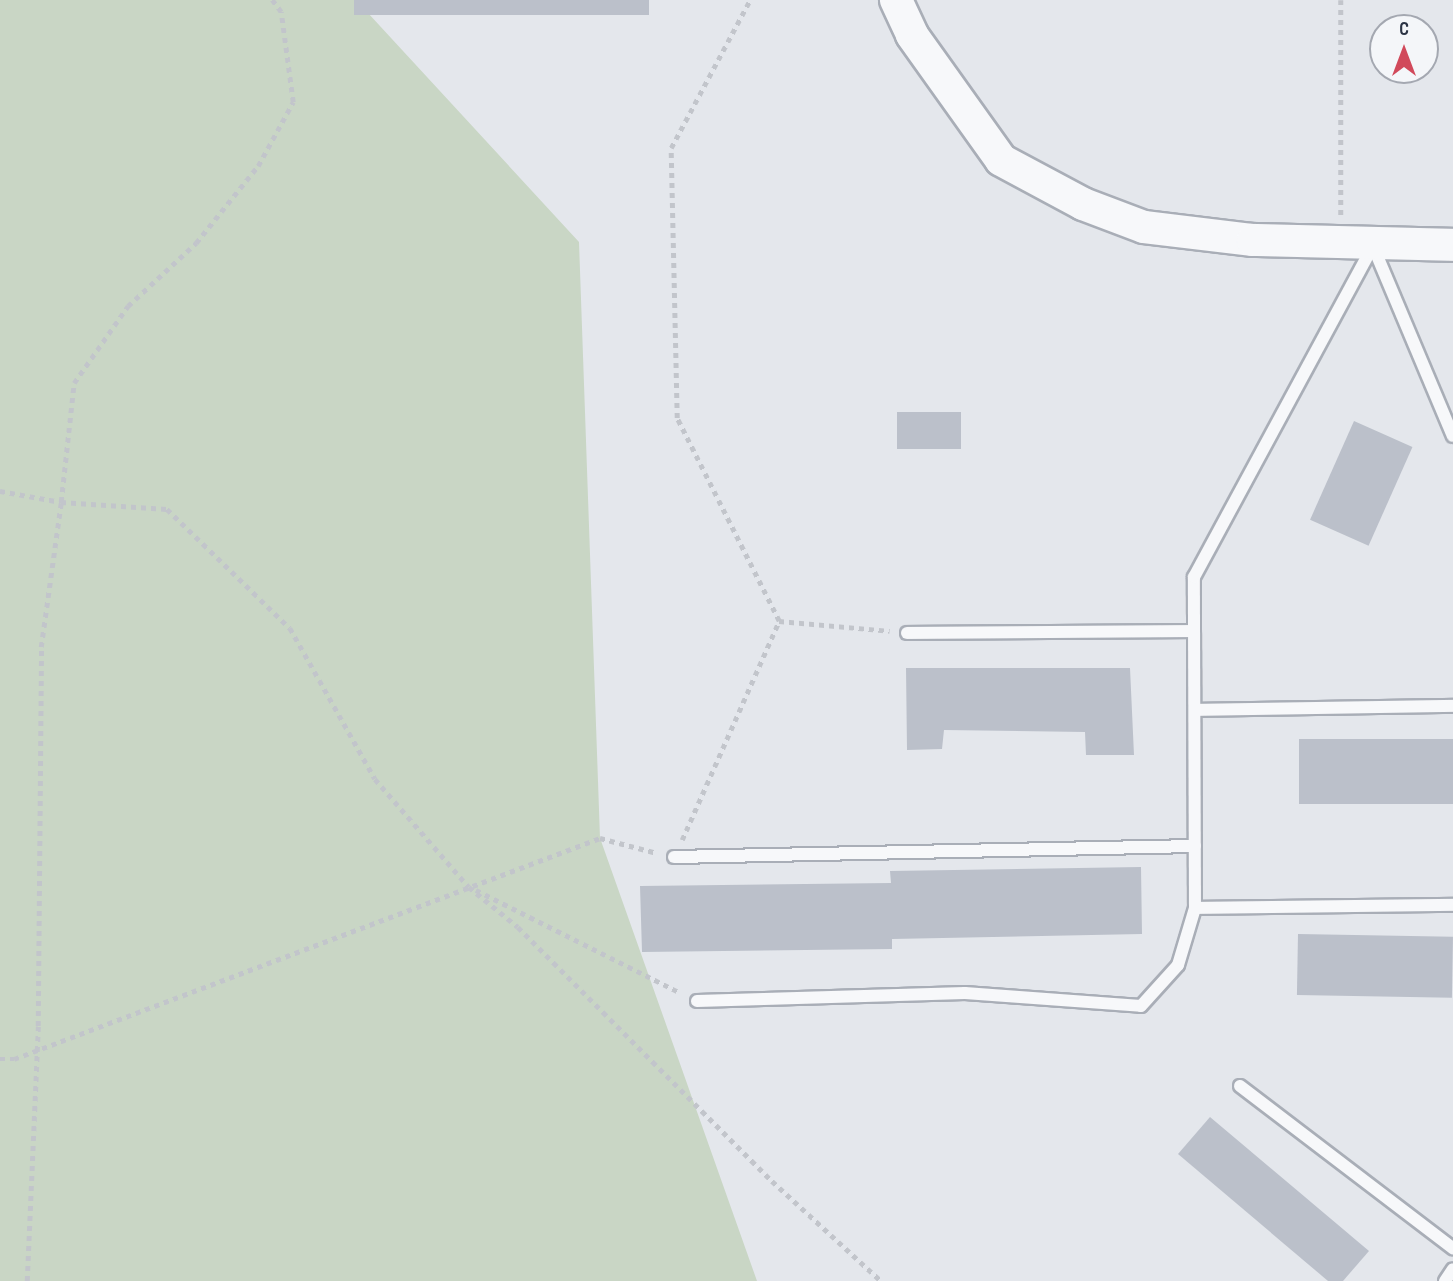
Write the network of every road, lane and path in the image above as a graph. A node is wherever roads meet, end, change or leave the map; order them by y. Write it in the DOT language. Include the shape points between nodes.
graph roads {
  1 [pos="272,0"];
  2 [pos="750,0"];
  3 [pos="896,0"];
  4 [pos="1341,0"];
  5 [pos="1341,245"];
  6 [pos="1373,246"];
  7 [pos="1453,246"];
  8 [pos="1453,436"];
  9 [pos="0,491"];
  10 [pos="61,502"];
  11 [pos="779,621"];
  12 [pos="1192,631"];
  13 [pos="907,633"];
  14 [pos="1453,706"];
  15 [pos="1195,710"];
  16 [pos="1195,846"];
  17 [pos="674,857"];
  18 [pos="469,887"];
  19 [pos="1453,905"];
  20 [pos="1195,908"];
  21 [pos="697,1001"];
  22 [pos="37,1049"];
  23 [pos="0,1059"];
  24 [pos="1240,1086"];
  25 [pos="1453,1248"];
  26 [pos="1453,1269"];
  27 [pos="27,1281"];
  28 [pos="881,1281"];
  29 [pos="1446,1281"];
  1 -- 10 [label="path" via="281,12 293,102 258,166 196,243 128,306 74,383"];
  2 -- 11 [label="path" via="671,148 677,418"];
  3 -- 5 [label="street" via="912,35 1001,160 1083,204 1144,227"];
  4 -- 5 [label="path"];
  5 -- 6 [label="street"];
  6 -- 7 [label="street"];
  6 -- 8 [label="lane"];
  6 -- 12 [label="lane" via="1194,577"];
  9 -- 10 [label="path"];
  10 -- 18 [label="path" via="167,509 290,628 375,779"];
  10 -- 22 [label="path" via="41,647"];
  11 -- 13 [label="path"];
  11 -- 17 [label="path"];
  12 -- 13 [label="lane"];
  12 -- 15 [label="lane"];
  14 -- 15 [label="lane"];
  15 -- 16 [label="lane"];
  16 -- 17 [label="lane"];
  16 -- 20 [label="lane"];
  17 -- 18 [label="path" via="600,838"];
  18 -- 21 [label="path"];
  18 -- 22 [label="path"];
  18 -- 28 [label="path" via="518,927 772,1181"];
  19 -- 20 [label="lane"];
  20 -- 21 [label="lane" via="1178,965 1141,1006 965,993"];
  22 -- 23 [label="path"];
  22 -- 27 [label="path"];
  24 -- 25 [label="lane"];
  26 -- 29 [label="lane"];
}
